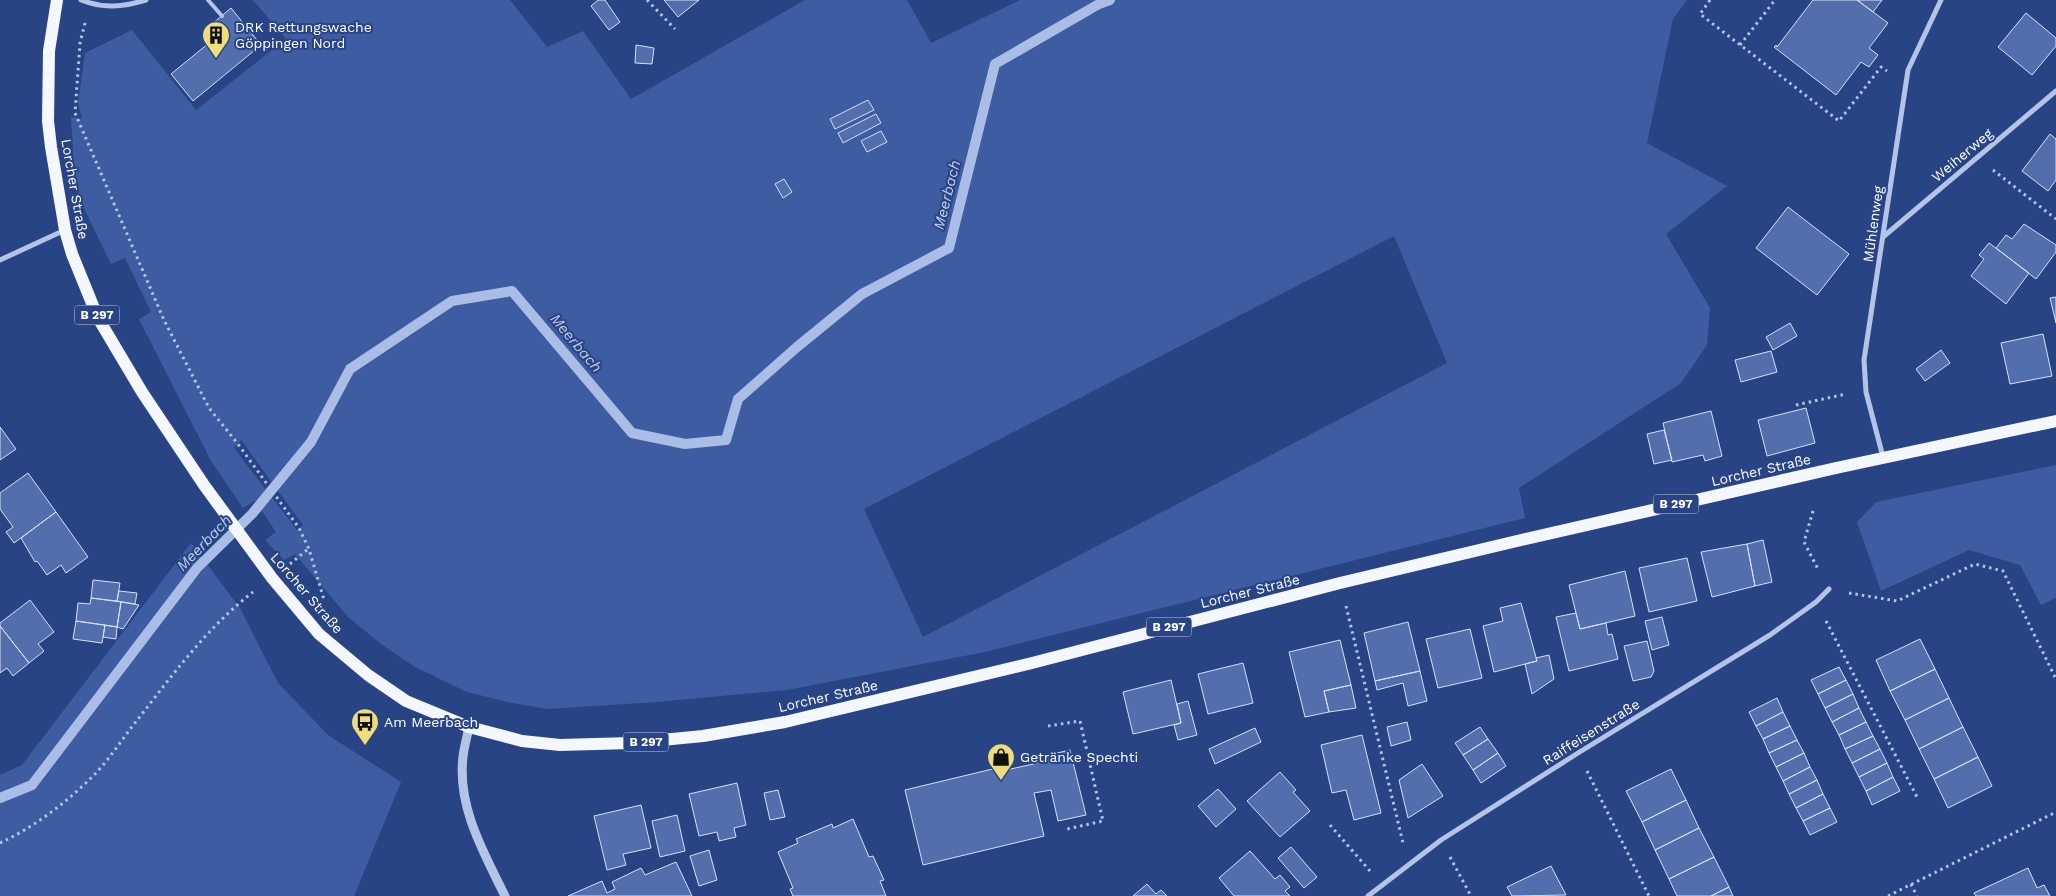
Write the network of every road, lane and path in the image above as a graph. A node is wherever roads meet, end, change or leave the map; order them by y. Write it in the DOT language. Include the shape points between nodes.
graph roads {
  1 [pos="57,0"];
  2 [pos="81,0"];
  3 [pos="146,0"];
  4 [pos="208,0"];
  5 [pos="647,0"];
  6 [pos="1710,0"];
  7 [pos="1775,0"];
  8 [pos="1941,0"];
  9 [pos="89,3"];
  10 [pos="222,16"];
  11 [pos="675,29"];
  12 [pos="1740,45"];
  13 [pos="1881,67"];
  14 [pos="2056,90"];
  15 [pos="1977,158"];
  16 [pos="2056,219"];
  17 [pos="65,230"];
  18 [pos="1884,237"];
  19 [pos="0,260"];
  20 [pos="1866,390"];
  21 [pos="1796,405"];
  22 [pos="2056,421"];
  23 [pos="1883,458"];
  24 [pos="1813,510"];
  25 [pos="309,549"];
  26 [pos="1340,583"];
  27 [pos="1829,589"];
  28 [pos="242,601"];
  29 [pos="1816,602"];
  30 [pos="2055,674"];
  31 [pos="2056,680"];
  32 [pos="469,726"];
  33 [pos="1048,726"];
  34 [pos="1578,753"];
  35 [pos="1917,797"];
  36 [pos="2056,812"];
  37 [pos="1330,825"];
  38 [pos="1067,829"];
  39 [pos="1441,840"];
  40 [pos="0,843"];
  41 [pos="1408,864"];
  42 [pos="1911,884"];
  43 [pos="1381,885"];
  44 [pos="504,896"];
  45 [pos="1368,896"];
  46 [pos="1471,896"];
  47 [pos="1649,896"];
  48 [pos="1888,896"];
  49 [pos="1916,896"];
  1 -- 17 [label="main road, Lorcher Straße / B 297" via="50,51 48,121"];
  2 -- 9 [label="street"];
  3 -- 9 [label="street" via="128,5 96,6"];
  4 -- 10 [label="lane"];
  5 -- 11 [label="path"];
  6 -- 12 [label="path" via="1700,14"];
  7 -- 12 [label="path"];
  8 -- 18 [label="street, Mühlenweg" via="1908,70"];
  9 -- 25 [label="path" via="80,43 75,113 164,320 209,408 300,528"];
  12 -- 13 [label="path" via="1839,121"];
  14 -- 15 [label="street, Weiherweg"];
  15 -- 16 [label="path"];
  15 -- 18 [label="street, Weiherweg"];
  17 -- 19 [label="street"];
  17 -- 32 [label="main road, Lorcher Straße / B 297" via="98,318 142,392 272,578 319,634 368,675 406,701"];
  18 -- 20 [label="street, Mühlenweg" via="1864,360"];
  20 -- 21 [label="path"];
  20 -- 23 [label="street, Mühlenweg"];
  22 -- 23 [label="main road, Lorcher Straße / B 297"];
  23 -- 26 [label="main road, Lorcher Straße / B 297"];
  24 -- 27 [label="path" via="1804,542"];
  26 -- 32 [label="main road, Lorcher Straße / B 297" via="994,672 785,722 703,736 631,743 560,744 522,741"];
  26 -- 41 [label="path"];
  27 -- 29 [label="street, Raiffeisenstraße"];
  27 -- 30 [label="path" via="1897,601 1974,564 2003,572"];
  28 -- 40 [label="path" via="171,678 94,776 60,806"];
  29 -- 34 [label="street, Raiffeisenstraße" via="1770,635"];
  29 -- 35 [label="path"];
  30 -- 31 [label="path"];
  32 -- 44 [label="street" via="462,758 463,790 476,835"];
  33 -- 38 [label="path" via="1080,721 1103,821"];
  34 -- 39 [label="street, Raiffeisenstraße"];
  34 -- 47 [label="path"];
  36 -- 42 [label="path"];
  37 -- 43 [label="path"];
  39 -- 41 [label="street, Raiffeisenstraße"];
  39 -- 46 [label="path"];
  41 -- 43 [label="street, Raiffeisenstraße"];
  42 -- 48 [label="path"];
  42 -- 49 [label="path"];
  43 -- 45 [label="street, Raiffeisenstraße"];
}
